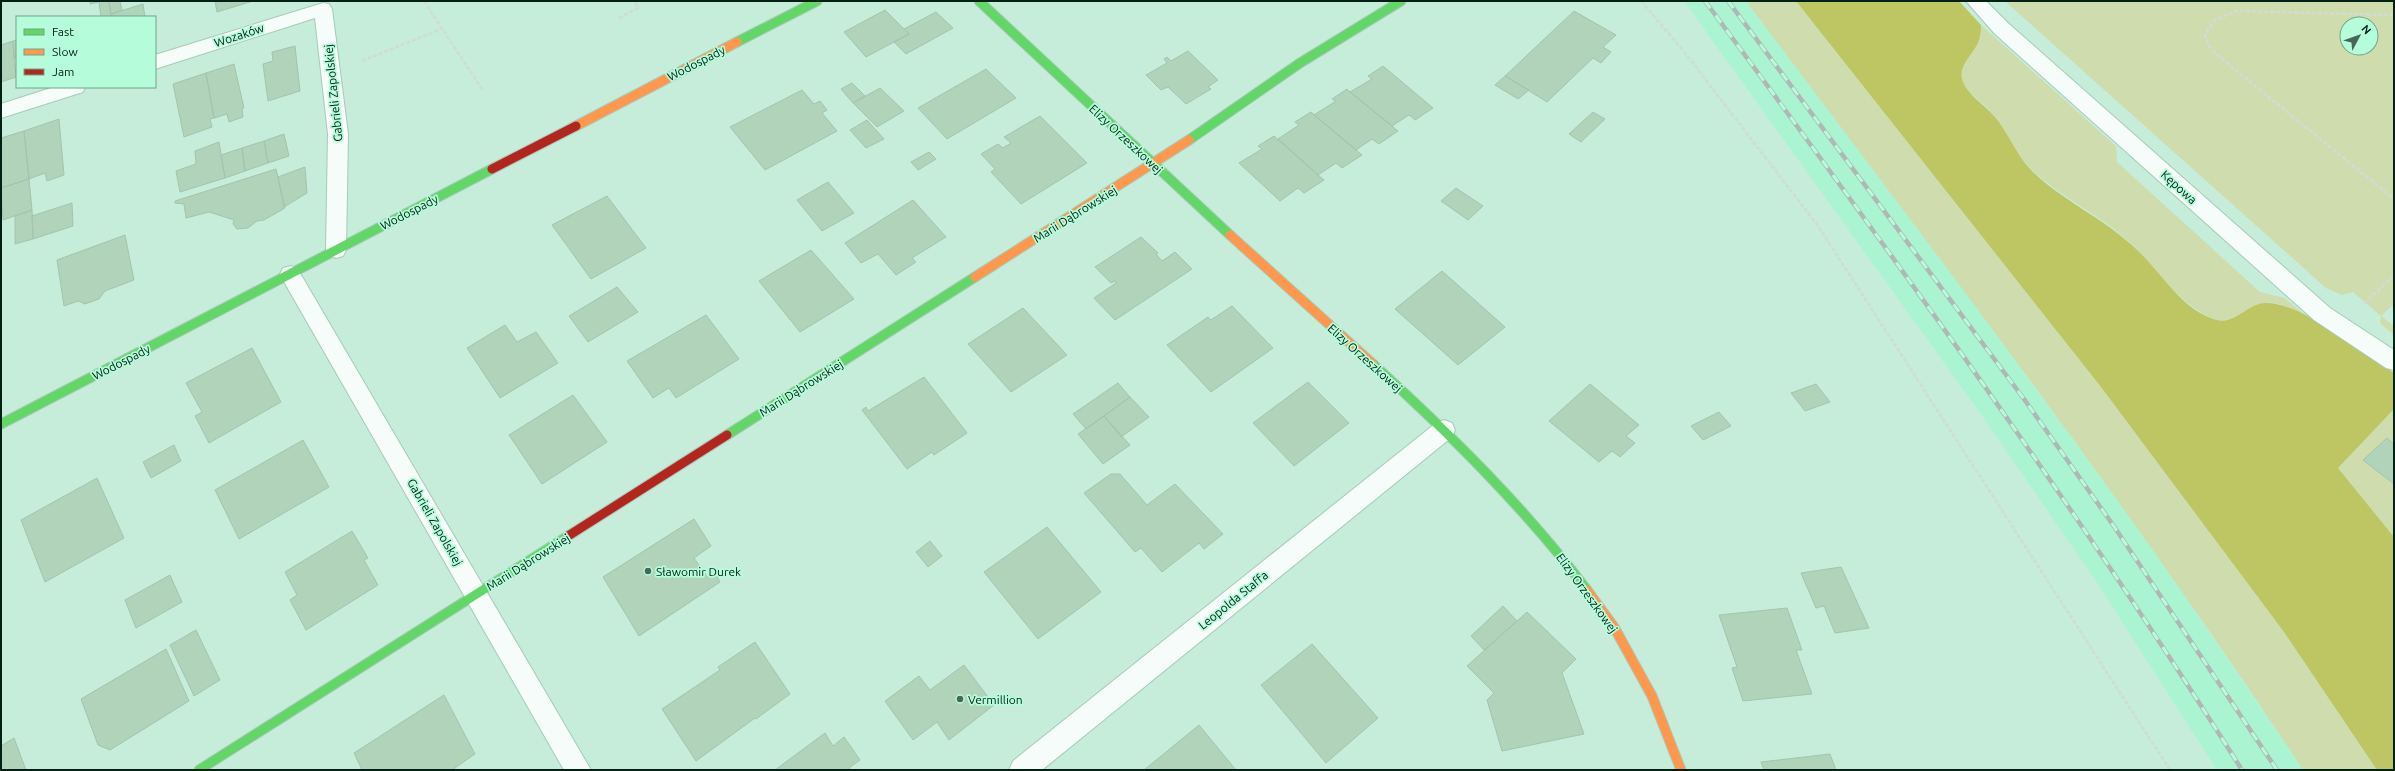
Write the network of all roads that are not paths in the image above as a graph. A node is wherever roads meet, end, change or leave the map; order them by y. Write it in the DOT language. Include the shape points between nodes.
graph roads {
  1 [pos="817,1"];
  2 [pos="979,1"];
  3 [pos="1401,1"];
  4 [pos="1975,1"];
  5 [pos="323,9"];
  6 [pos="156,62"];
  7 [pos="73,88"];
  8 [pos="1,111"];
  9 [pos="1153,164"];
  10 [pos="336,250"];
  11 [pos="290,274"];
  12 [pos="2394,361"];
  13 [pos="1,424"];
  14 [pos="1444,430"];
  15 [pos="477,595"];
  16 [pos="199,770"];
  17 [pos="578,770"];
  18 [pos="1022,770"];
  19 [pos="1681,770"];
  1 -- 10 [label="street, Wodospady"];
  2 -- 9 [label="street, Elizy Orzeszkowej"];
  3 -- 9 [label="street, Marii Dąbrowskiej" via="1300,63"];
  4 -- 12 [label="street, Kępowa" via="2002,29 2322,314"];
  5 -- 6 [label="street, Wozaków"];
  5 -- 10 [label="street, Gabrieli Zapolskiej" via="337,113 339,150"];
  7 -- 8 [label="street"];
  9 -- 14 [label="street, Elizy Orzeszkowej"];
  9 -- 15 [label="street, Marii Dąbrowskiej"];
  10 -- 11 [label="street, Wodospady"];
  11 -- 13 [label="street, Wodospady"];
  11 -- 15 [label="street, Gabrieli Zapolskiej"];
  14 -- 18 [label="street, Leopolda Staffa"];
  14 -- 19 [label="street, Elizy Orzeszkowej" via="1502,487 1552,544 1602,611 1643,675"];
  15 -- 16 [label="street, Marii Dąbrowskiej"];
  15 -- 17 [label="street, Gabrieli Zapolskiej"];
}
